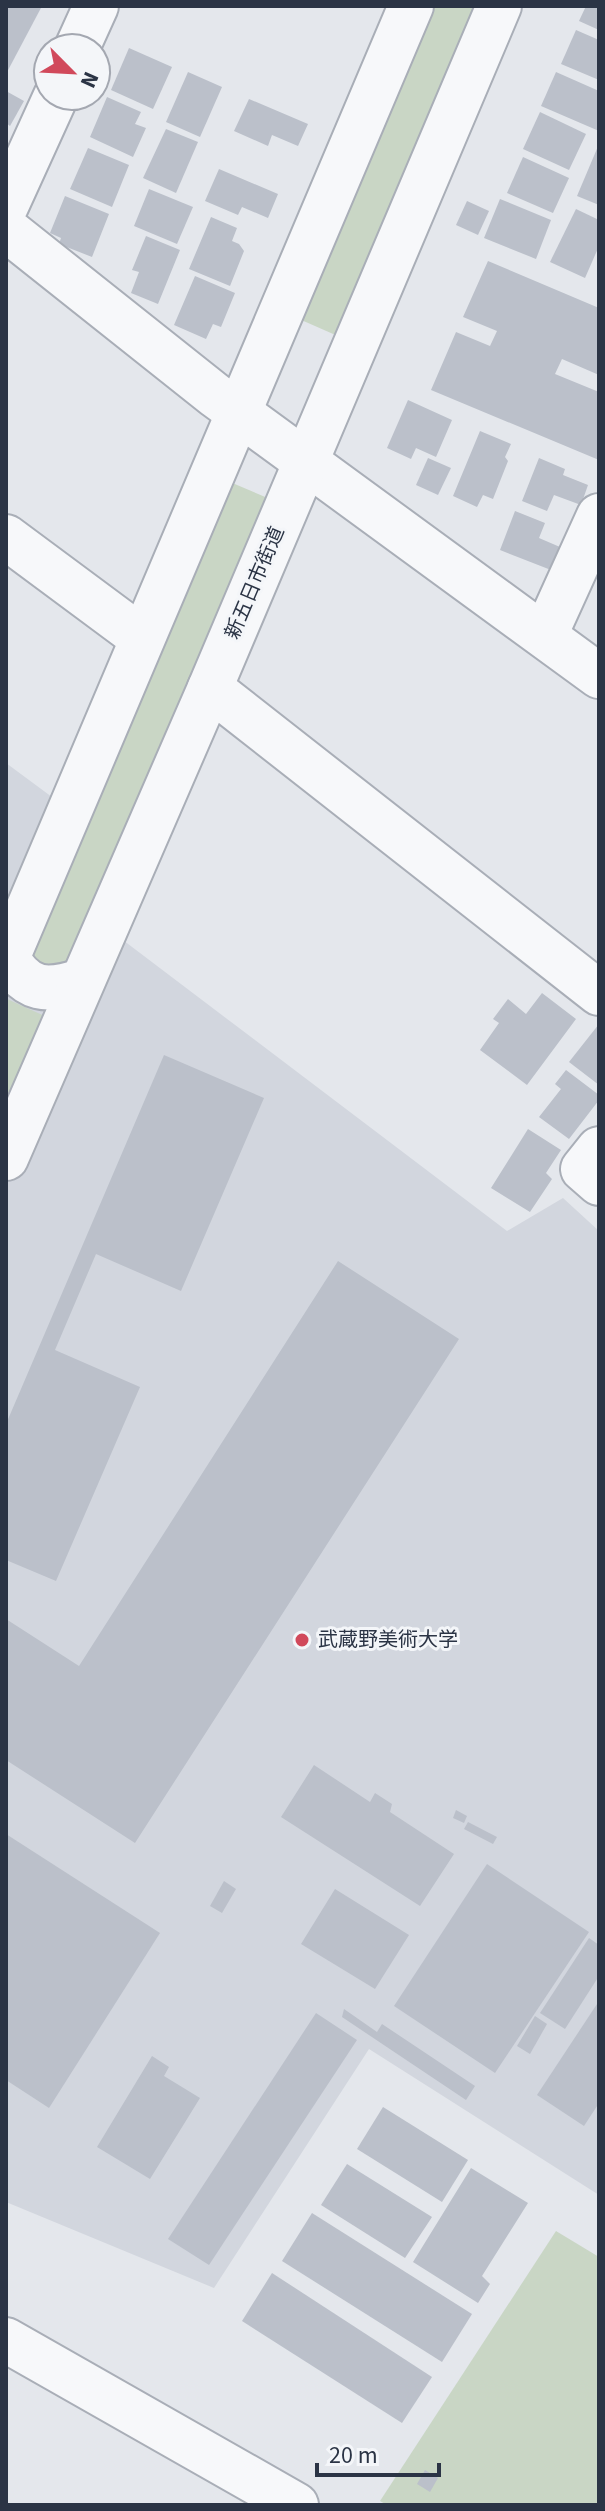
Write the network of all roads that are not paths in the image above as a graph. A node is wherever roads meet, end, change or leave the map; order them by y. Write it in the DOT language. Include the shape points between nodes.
graph roads {
  1 [pos="96,6"];
  2 [pos="411,6"];
  3 [pos="499,6"];
  4 [pos="84,32"];
  5 [pos="49,112"];
  6 [pos="6,206"];
  7 [pos="6,229"];
  8 [pos="237,412"];
  9 [pos="306,463"];
  10 [pos="599,516"];
  11 [pos="6,537"];
  12 [pos="545,635"];
  13 [pos="142,638"];
  14 [pos="599,676"];
  15 [pos="210,688"];
  16 [pos="7,960"];
  17 [pos="82,981"];
  18 [pos="599,993"];
  19 [pos="599,1149"];
  20 [pos="6,1158"];
  21 [pos="599,1183"];
  22 [pos="6,2340"];
  23 [pos="296,2505"];
  1 -- 4 [label="street"];
  2 -- 8 [label="street"];
  3 -- 9 [label="street, 新五日市街道"];
  5 -- 6 [label="street"];
  7 -- 8 [label="street"];
  8 -- 9 [label="street"];
  8 -- 13 [label="street"];
  9 -- 12 [label="street"];
  9 -- 15 [label="street, 新五日市街道"];
  10 -- 12 [label="street"];
  11 -- 13 [label="street"];
  12 -- 14 [label="street"];
  13 -- 16 [label="street"];
  15 -- 17 [label="street, 新五日市街道"];
  15 -- 18 [label="street"];
  16 -- 17 [label="street" via="32,984 51,989"];
  17 -- 20 [label="street, 新五日市街道"];
  19 -- 21 [label="street" via="583,1169"];
  22 -- 23 [label="street"];
}
